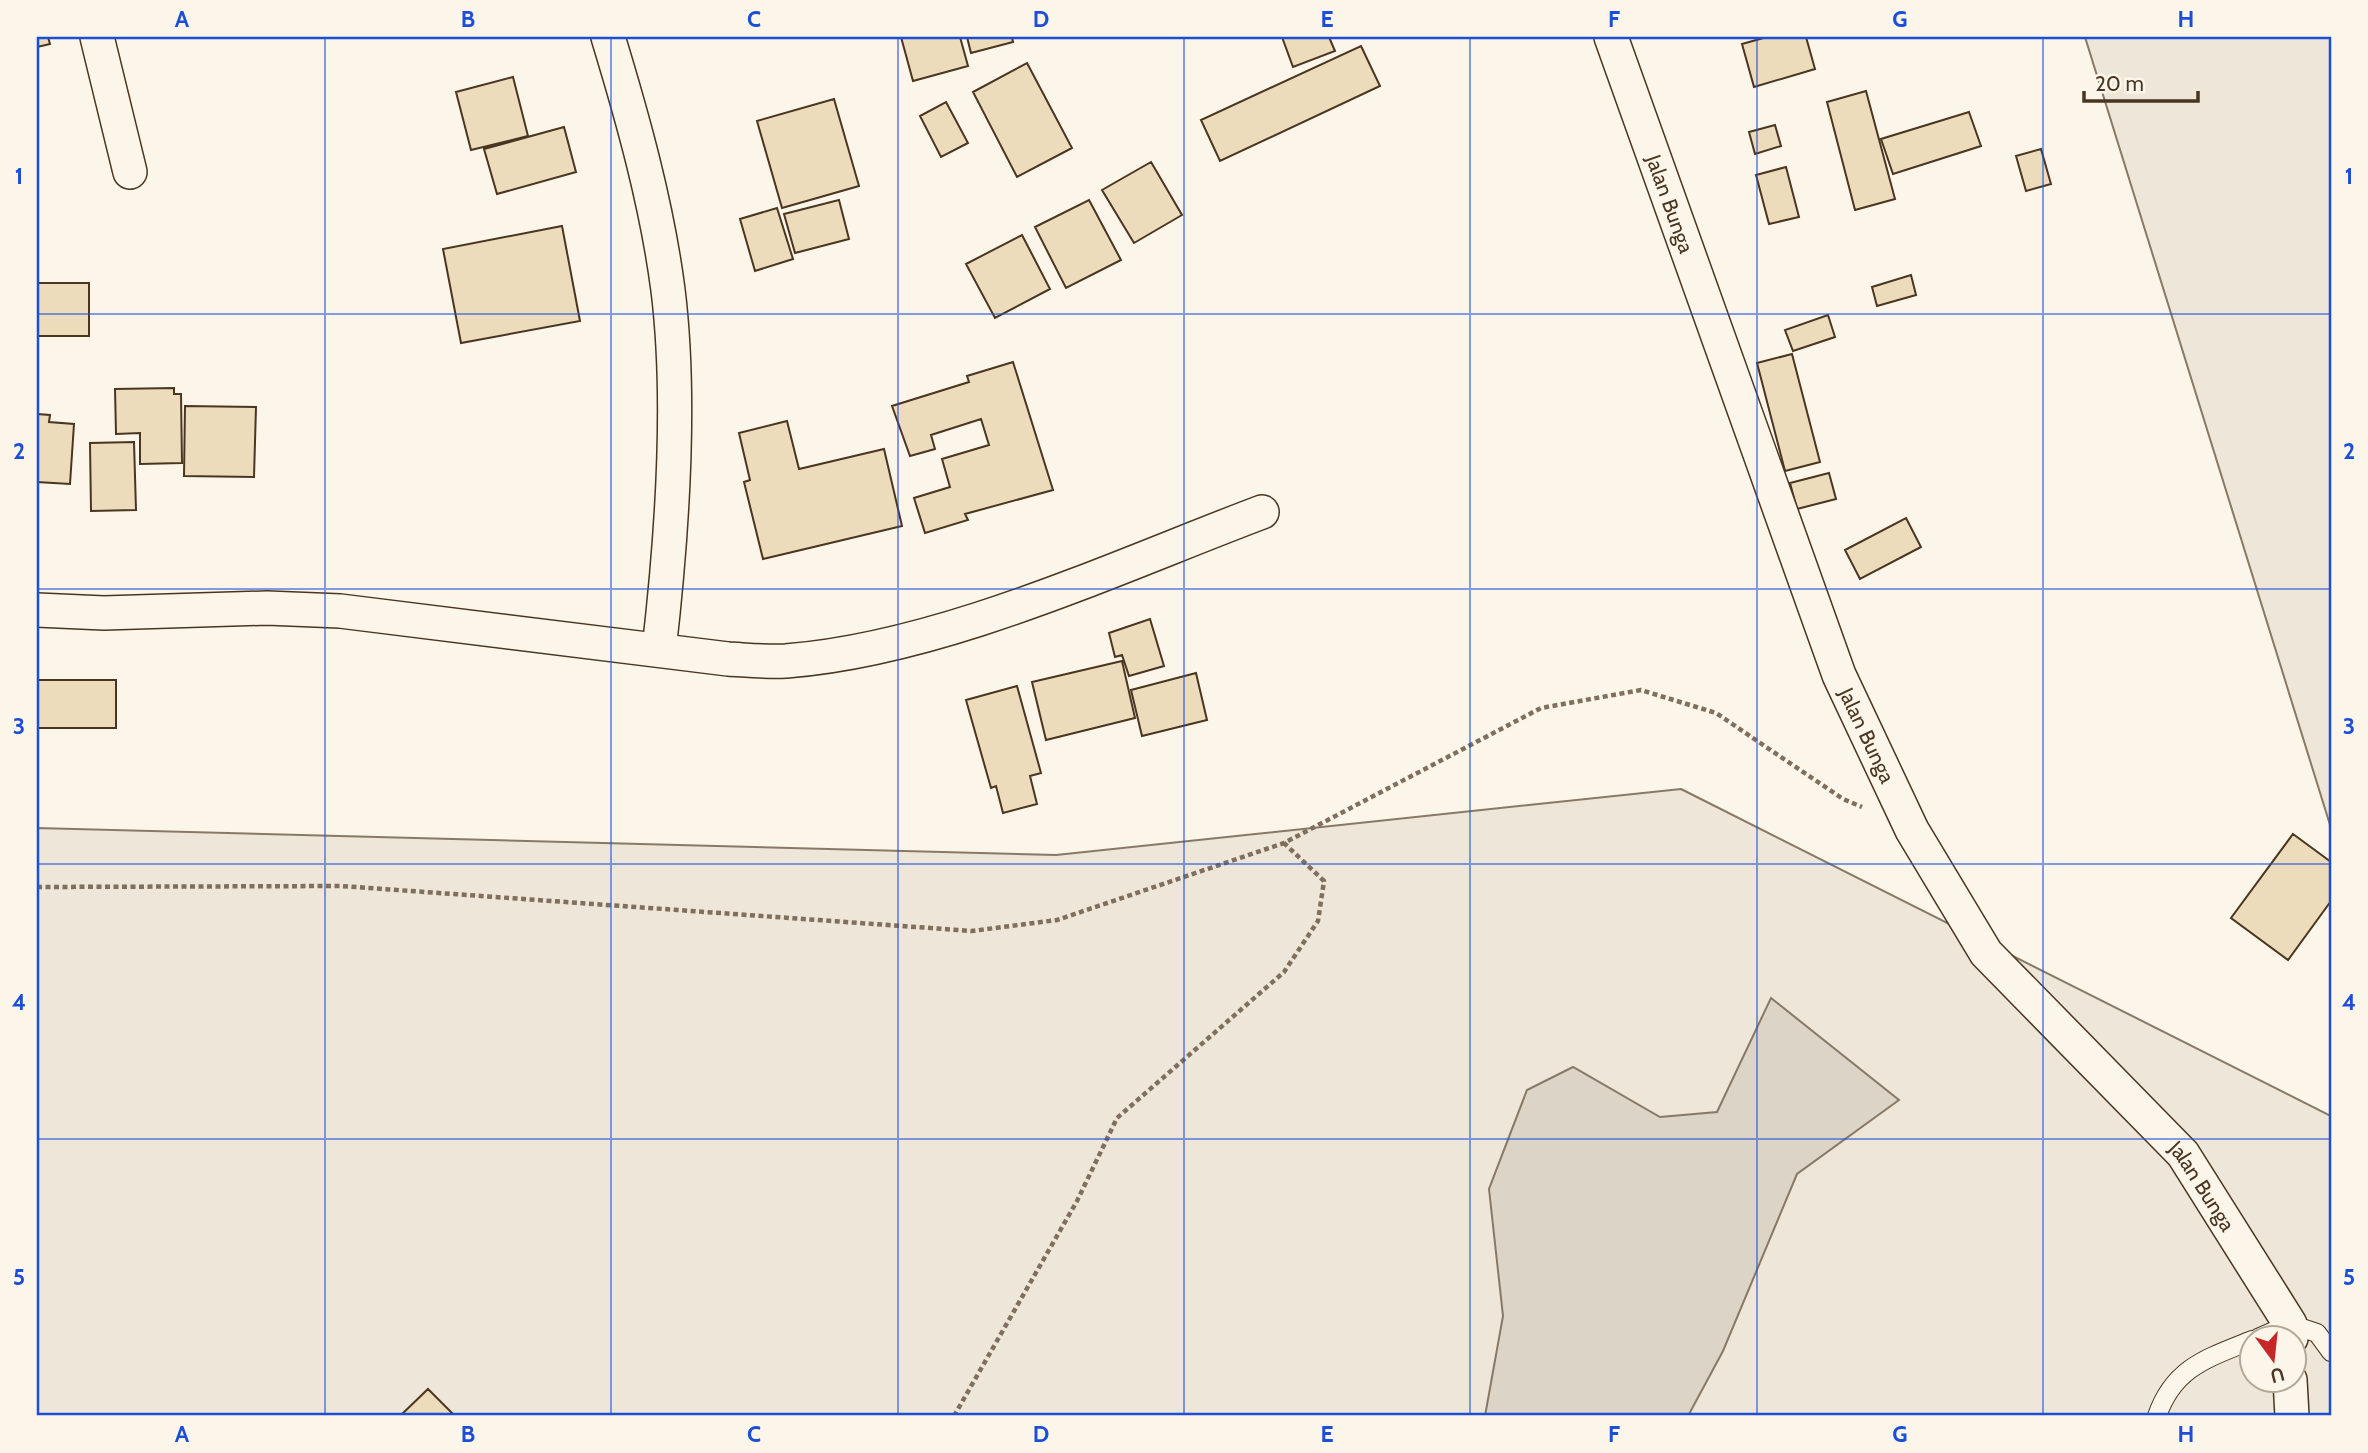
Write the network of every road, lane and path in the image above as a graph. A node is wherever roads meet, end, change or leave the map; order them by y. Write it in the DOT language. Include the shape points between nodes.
graph roads {
  1 [pos="97,37"];
  2 [pos="608,37"];
  3 [pos="1611,37"];
  4 [pos="130,172"];
  5 [pos="1262,512"];
  6 [pos="37,610"];
  7 [pos="659,650"];
  8 [pos="1912,830"];
  9 [pos="1284,843"];
  10 [pos="37,887"];
  11 [pos="2286,1324"];
  12 [pos="2308,1332"];
  13 [pos="2238,1346"];
  14 [pos="2331,1352"];
  15 [pos="2291,1394"];
  16 [pos="954,1416"];
  17 [pos="2157,1416"];
  18 [pos="2292,1416"];
  1 -- 4 [label="street"];
  2 -- 7 [label="street" via="640,155 668,290 672,484"];
  3 -- 8 [label="street, Jalan Bunga" via="1839,675"];
  5 -- 7 [label="street" via="1038,597 897,643 784,661"];
  6 -- 7 [label="street" via="340,611"];
  8 -- 9 [label="path" via="1843,799 1716,713 1641,690 1541,708"];
  8 -- 11 [label="street, Jalan Bunga" via="1986,953 2182,1154"];
  9 -- 10 [label="path" via="1057,920 972,931 341,886"];
  9 -- 16 [label="path" via="1324,881 1318,920 1284,972 1117,1118 1077,1201"];
  12 -- 14 [label="lane" via="2317,1333"];
  13 -- 17 [label="lane" via="2192,1365 2164,1394"];
  15 -- 18 [label="street"];
}
